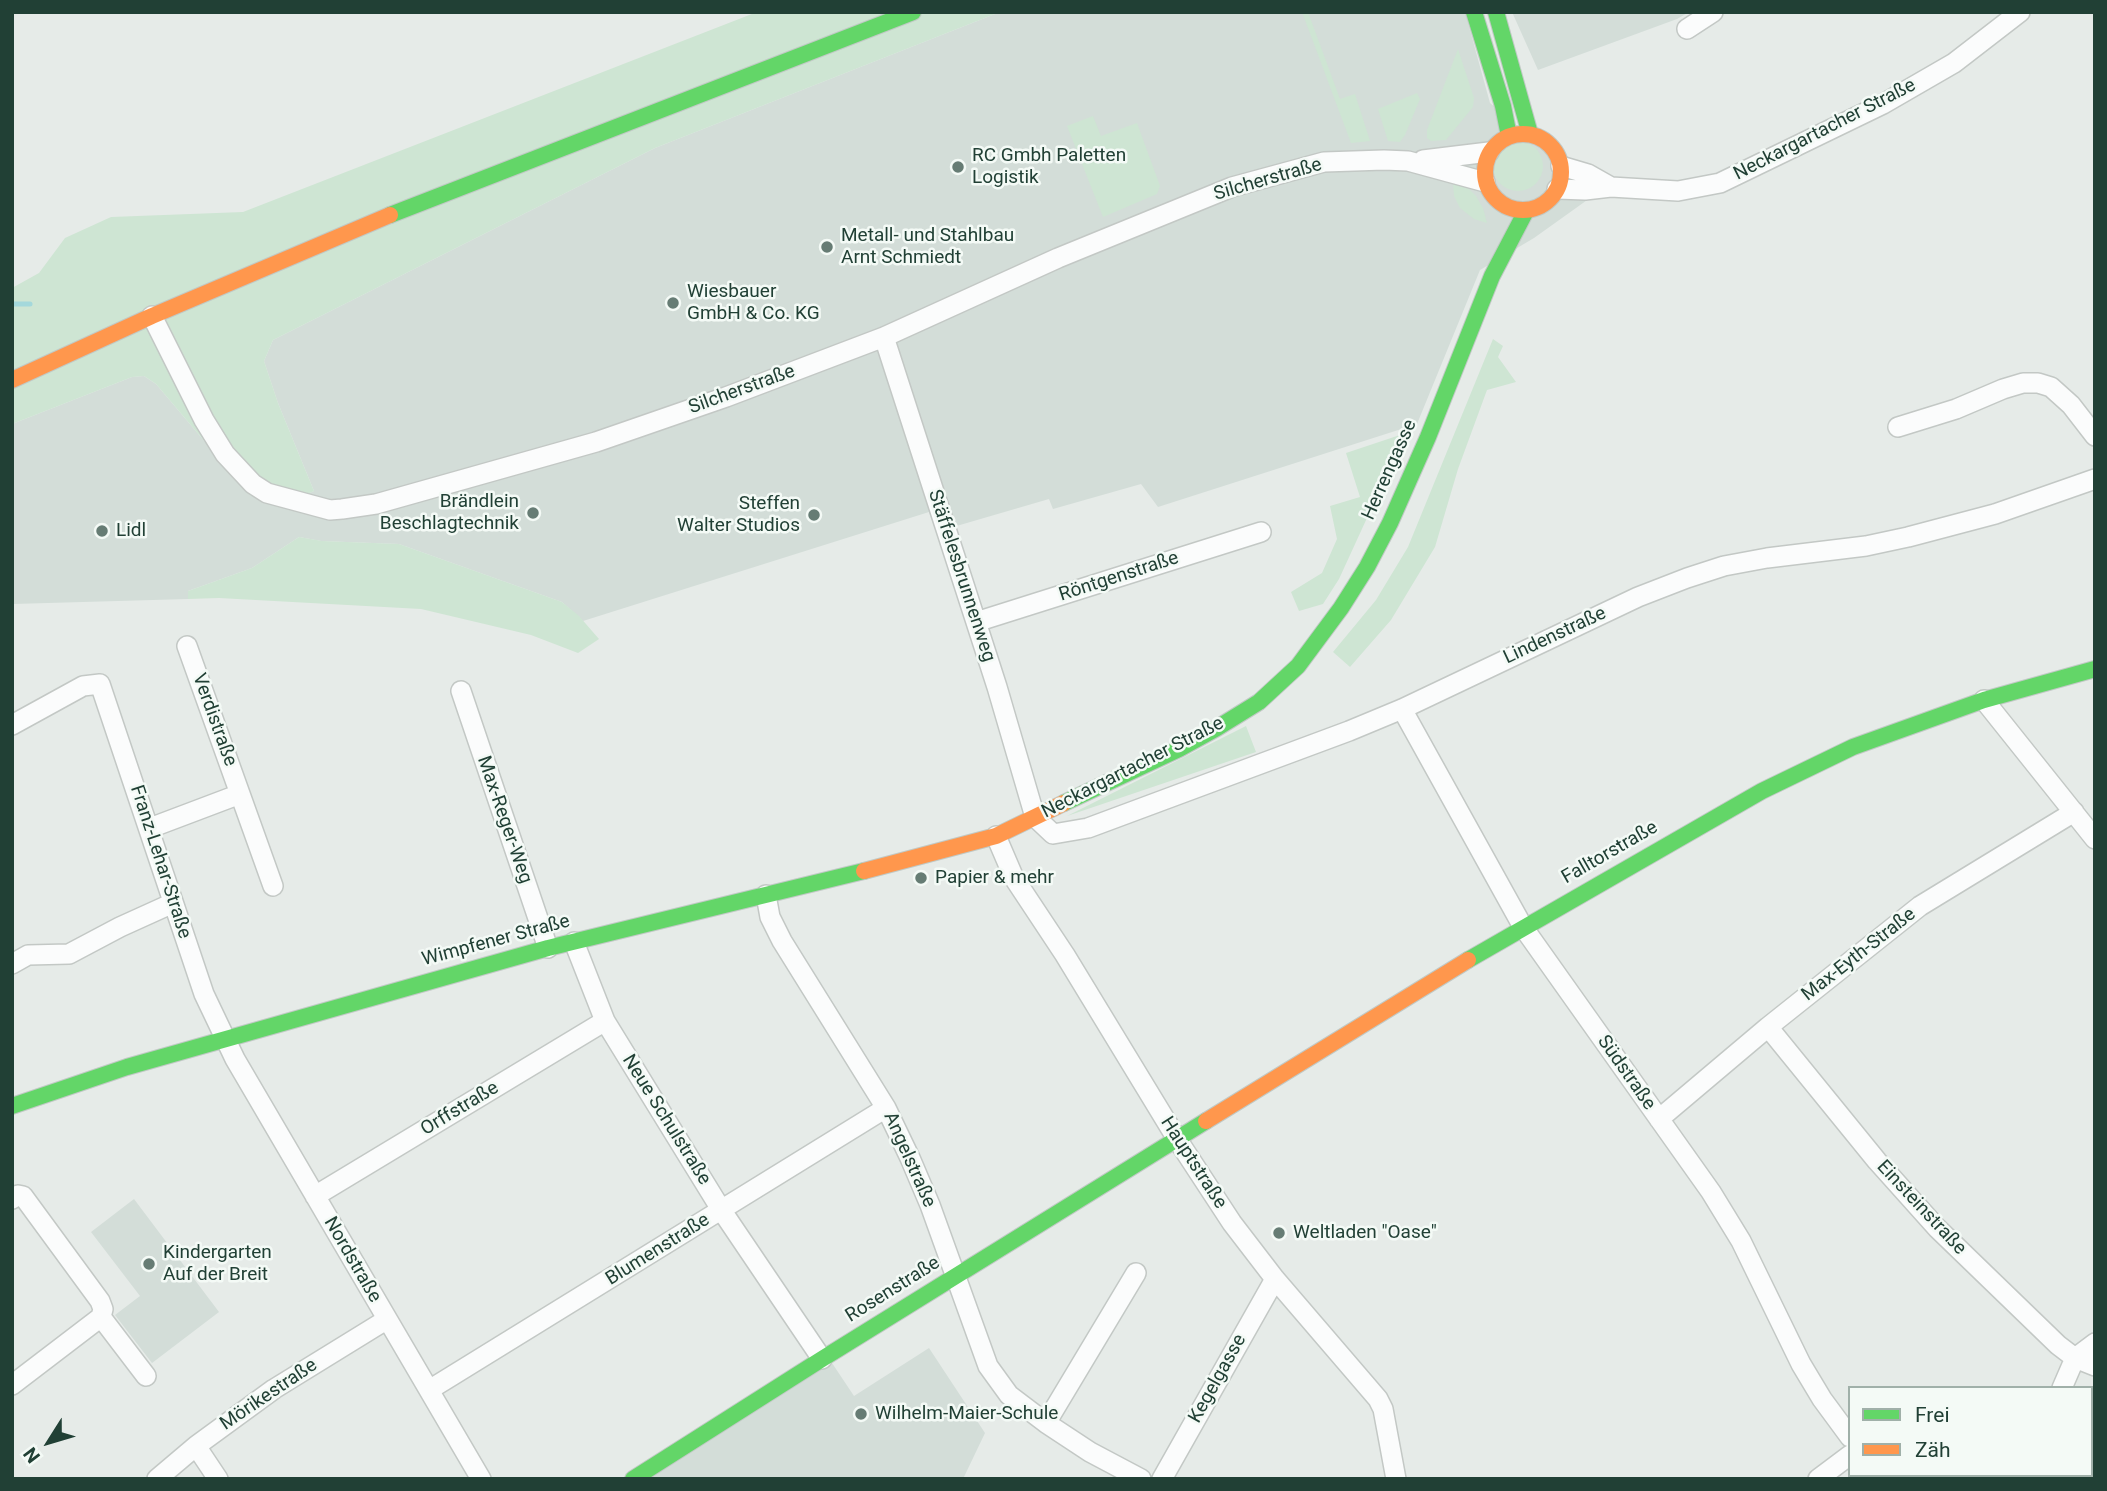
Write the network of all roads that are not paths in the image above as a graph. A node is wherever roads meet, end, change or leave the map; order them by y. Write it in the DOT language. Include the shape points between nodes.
graph roads {
  1 [pos="913,12"];
  2 [pos="1474,12"];
  3 [pos="1496,12"];
  4 [pos="1713,12"];
  5 [pos="2020,12"];
  6 [pos="1687,29"];
  7 [pos="1530,134"];
  8 [pos="1508,136"];
  9 [pos="1489,152"];
  10 [pos="1408,162"];
  11 [pos="1561,166"];
  12 [pos="1485,182"];
  13 [pos="1611,187"];
  14 [pos="1557,189"];
  15 [pos="1504,206"];
  16 [pos="1526,211"];
  17 [pos="1492,275"];
  18 [pos="152,316"];
  19 [pos="884,337"];
  20 [pos="15,379"];
  21 [pos="1898,427"];
  22 [pos="2095,436"];
  23 [pos="2095,479"];
  24 [pos="1261,532"];
  25 [pos="976,622"];
  26 [pos="187,646"];
  27 [pos="1298,666"];
  28 [pos="2095,669"];
  29 [pos="461,691"];
  30 [pos="1984,700"];
  31 [pos="1402,709"];
  32 [pos="12,725"];
  33 [pos="240,794"];
  34 [pos="2074,812"];
  35 [pos="1035,817"];
  36 [pos="149,828"];
  37 [pos="996,836"];
  38 [pos="2095,839"];
  39 [pos="273,886"];
  40 [pos="765,895"];
  41 [pos="173,903"];
  42 [pos="1523,927"];
  43 [pos="574,942"];
  44 [pos="548,948"];
  45 [pos="12,964"];
  46 [pos="605,1021"];
  47 [pos="1768,1027"];
  48 [pos="226,1038"];
  49 [pos="12,1107"];
  50 [pos="886,1108"];
  51 [pos="1659,1119"];
  52 [pos="1177,1139"];
  53 [pos="315,1196"];
  54 [pos="12,1199"];
  55 [pos="722,1210"];
  56 [pos="1136,1273"];
  57 [pos="956,1276"];
  58 [pos="1275,1279"];
  59 [pos="101,1317"];
  60 [pos="386,1320"];
  61 [pos="2095,1343"];
  62 [pos="2075,1358"];
  63 [pos="822,1359"];
  64 [pos="2095,1366"];
  65 [pos="146,1377"];
  66 [pos="12,1385"];
  67 [pos="2063,1386"];
  68 [pos="429,1390"];
  69 [pos="1046,1423"];
  70 [pos="1848,1434"];
  71 [pos="196,1446"];
  72 [pos="1848,1456"];
  73 [pos="157,1479"];
  74 [pos="218,1479"];
  75 [pos="481,1479"];
  76 [pos="633,1479"];
  77 [pos="1141,1479"];
  78 [pos="1162,1479"];
  79 [pos="1396,1479"];
  80 [pos="1818,1479"];
  1 -- 18 [label="street" via="370,223"];
  2 -- 8 [label="street"];
  3 -- 7 [label="street"];
  4 -- 6 [label="street"];
  5 -- 13 [label="street, Neckargartacher Straße" via="1954,63 1883,104 1720,183 1678,191"];
  7 -- 8 [label="street"];
  7 -- 11 [label="street" via="1545,140"];
  8 -- 9 [label="street"];
  9 -- 10 [label="street, Silcherstraße"];
  9 -- 12 [label="street"];
  10 -- 12 [label="street, Silcherstraße"];
  10 -- 19 [label="street, Silcherstraße" via="1324,162 1232,187 1058,258"];
  11 -- 13 [label="street, Neckargartacher Straße"];
  11 -- 14 [label="street"];
  12 -- 15 [label="street"];
  13 -- 14 [label="street, Neckargartacher Straße"];
  14 -- 16 [label="street" via="1550,200"];
  15 -- 16 [label="street"];
  15 -- 17 [label="street"];
  16 -- 17 [label="street"];
  17 -- 27 [label="street, Herrengasse" via="1390,523 1341,608"];
  18 -- 19 [label="street, Silcherstraße" via="225,454 267,493 330,510 376,504 596,442"];
  18 -- 20 [label="street"];
  19 -- 25 [label="street, Stäffelesbrunnenweg"];
  21 -- 22 [label="street" via="2003,389 2038,383 2051,387 2071,405"];
  23 -- 31 [label="street, Lindenstraße" via="1995,514 1908,537 1767,558 1687,578"];
  24 -- 25 [label="street, Röntgenstraße"];
  25 -- 35 [label="street, Stäffelesbrunnenweg"];
  26 -- 33 [label="street, Verdistraße"];
  27 -- 35 [label="street, Neckargartacher Straße" via="1259,702 1217,728"];
  28 -- 30 [label="street, Falltorstraße"];
  29 -- 44 [label="street, Max-Reger-Weg"];
  30 -- 34 [label="street"];
  30 -- 42 [label="street, Falltorstraße" via="1853,747 1773,785"];
  31 -- 35 [label="street, Lindenstraße" via="1088,828 1053,834"];
  31 -- 42 [label="street, Südstraße"];
  32 -- 36 [label="street, Franz-Lehar-Straße" via="83,686 100,684"];
  33 -- 36 [label="street"];
  33 -- 39 [label="street, Verdistraße"];
  34 -- 38 [label="street"];
  34 -- 47 [label="street, Max-Eyth-Straße" via="1920,906"];
  35 -- 37 [label="street, Neckargartacher Straße"];
  36 -- 41 [label="street, Franz-Lehar-Straße"];
  37 -- 40 [label="street, Wimpfener Straße"];
  37 -- 52 [label="street, Hauptstraße" via="1014,878"];
  40 -- 43 [label="street, Wimpfener Straße"];
  40 -- 50 [label="street, Angelstraße" via="782,941"];
  41 -- 45 [label="street" via="69,954 29,955"];
  41 -- 48 [label="street, Franz-Lehar-Straße" via="204,994"];
  42 -- 51 [label="street, Südstraße"];
  42 -- 52 [label="street, Falltorstraße"];
  43 -- 44 [label="street, Wimpfener Straße"];
  43 -- 46 [label="street, Neue Schulstraße"];
  44 -- 48 [label="street, Wimpfener Straße"];
  46 -- 53 [label="street, Orffstraße"];
  46 -- 55 [label="street, Neue Schulstraße"];
  47 -- 51 [label="street, Max-Eyth-Straße"];
  47 -- 62 [label="street, Einsteinstraße" via="1937,1228"];
  48 -- 49 [label="street, Wimpfener Straße"];
  48 -- 53 [label="street, Nordstraße"];
  50 -- 55 [label="street, Blumenstraße"];
  50 -- 57 [label="street, Angelstraße"];
  51 -- 70 [label="street, Südstraße" via="1741,1241 1801,1364"];
  52 -- 57 [label="street, Rosenstraße"];
  52 -- 58 [label="street, Hauptstraße"];
  53 -- 60 [label="street, Nordstraße"];
  54 -- 59 [label="street" via="23,1196 100,1301"];
  55 -- 63 [label="street, Neue Schulstraße"];
  55 -- 68 [label="street, Blumenstraße"];
  56 -- 69 [label="street"];
  57 -- 63 [label="street, Rosenstraße"];
  57 -- 69 [label="street, Angelstraße" via="988,1366 1009,1395"];
  58 -- 78 [label="street, Kegelgasse"];
  58 -- 79 [label="street, Hauptstraße" via="1378,1399"];
  59 -- 65 [label="street"];
  59 -- 66 [label="street"];
  60 -- 68 [label="street, Nordstraße"];
  60 -- 71 [label="street, Mörikestraße" via="274,1389"];
  61 -- 62 [label="street"];
  62 -- 64 [label="street, Einsteinstraße"];
  62 -- 67 [label="street"];
  63 -- 76 [label="street, Rosenstraße"];
  68 -- 75 [label="street, Nordstraße"];
  69 -- 77 [label="street, Angelstraße"];
  71 -- 73 [label="street, Mörikestraße"];
  71 -- 74 [label="street"];
  72 -- 80 [label="street"];
}
